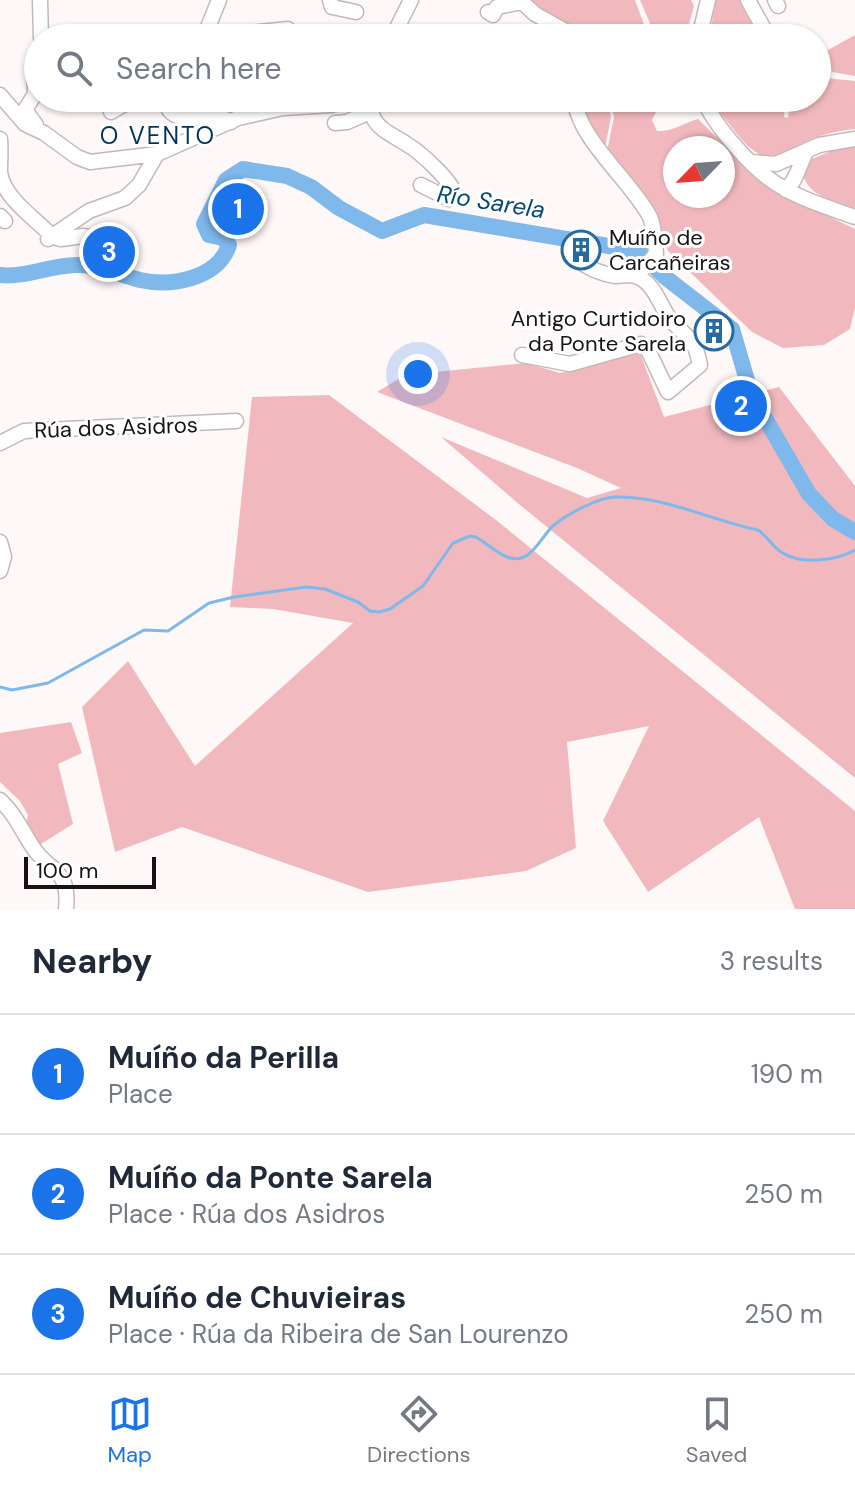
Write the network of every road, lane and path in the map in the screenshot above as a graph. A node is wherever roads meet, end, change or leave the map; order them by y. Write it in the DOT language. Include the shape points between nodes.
graph roads {
  1 [pos="40,0"];
  2 [pos="219,0"];
  3 [pos="411,0"];
  4 [pos="708,0"];
  5 [pos="748,0"];
  6 [pos="331,3"];
  7 [pos="498,6"];
  8 [pos="356,12"];
  9 [pos="41,24"];
  10 [pos="210,24"];
  11 [pos="399,24"];
  12 [pos="553,24"];
  13 [pos="702,24"];
  14 [pos="761,24"];
  15 [pos="0,95"];
  16 [pos="27,112"];
  17 [pos="171,112"];
  18 [pos="268,112"];
  19 [pos="361,112"];
  20 [pos="374,112"];
  21 [pos="575,112"];
  22 [pos="710,112"];
  23 [pos="231,122"];
  24 [pos="335,123"];
  25 [pos="41,131"];
  26 [pos="0,139"];
  27 [pos="855,139"];
  28 [pos="807,150"];
  29 [pos="157,154"];
  30 [pos="752,162"];
  31 [pos="780,162"];
  32 [pos="797,170"];
  33 [pos="771,180"];
  34 [pos="421,185"];
  35 [pos="786,190"];
  36 [pos="855,217"];
  37 [pos="50,239"];
  38 [pos="122,242"];
  39 [pos="576,258"];
  40 [pos="638,274"];
  41 [pos="522,355"];
  42 [pos="236,421"];
  43 [pos="0,443"];
  44 [pos="0,542"];
  45 [pos="0,571"];
  46 [pos="0,800"];
  47 [pos="66,909"];
  1 -- 9 [label="street"];
  2 -- 10 [label="street"];
  3 -- 11 [label="street"];
  4 -- 13 [label="street"];
  5 -- 14 [label="street"];
  6 -- 8 [label="street"];
  7 -- 12 [label="street" via="522,2"];
  15 -- 25 [label="street" via="25,124"];
  16 -- 25 [label="street"];
  17 -- 23 [label="street" via="178,118 224,117"];
  18 -- 23 [label="street"];
  19 -- 24 [label="street"];
  20 -- 34 [label="street" via="384,129 445,178 455,195 449,199"];
  21 -- 40 [label="street" via="654,228 654,257"];
  22 -- 30 [label="street"];
  23 -- 29 [label="street"];
  25 -- 29 [label="street" via="90,162"];
  26 -- 37 [label="street" via="4,185"];
  27 -- 28 [label="street"];
  28 -- 31 [label="street"];
  28 -- 32 [label="street"];
  29 -- 37 [label="street" via="125,198 89,211"];
  30 -- 31 [label="street"];
  30 -- 33 [label="street"];
  31 -- 32 [label="street"];
  31 -- 33 [label="street" via="771,170"];
  32 -- 35 [label="street"];
  33 -- 35 [label="street"];
  35 -- 36 [label="street"];
  37 -- 38 [label="street" via="83,236"];
  39 -- 40 [label="street" via="603,273"];
  40 -- 41 [label="street" via="695,344 700,365 671,391 641,344 570,364"];
  42 -- 43 [label="street, Rúa dos Asidros" via="24,431"];
  44 -- 45 [label="street"];
  46 -- 47 [label="street" via="34,849 58,870"];
}
